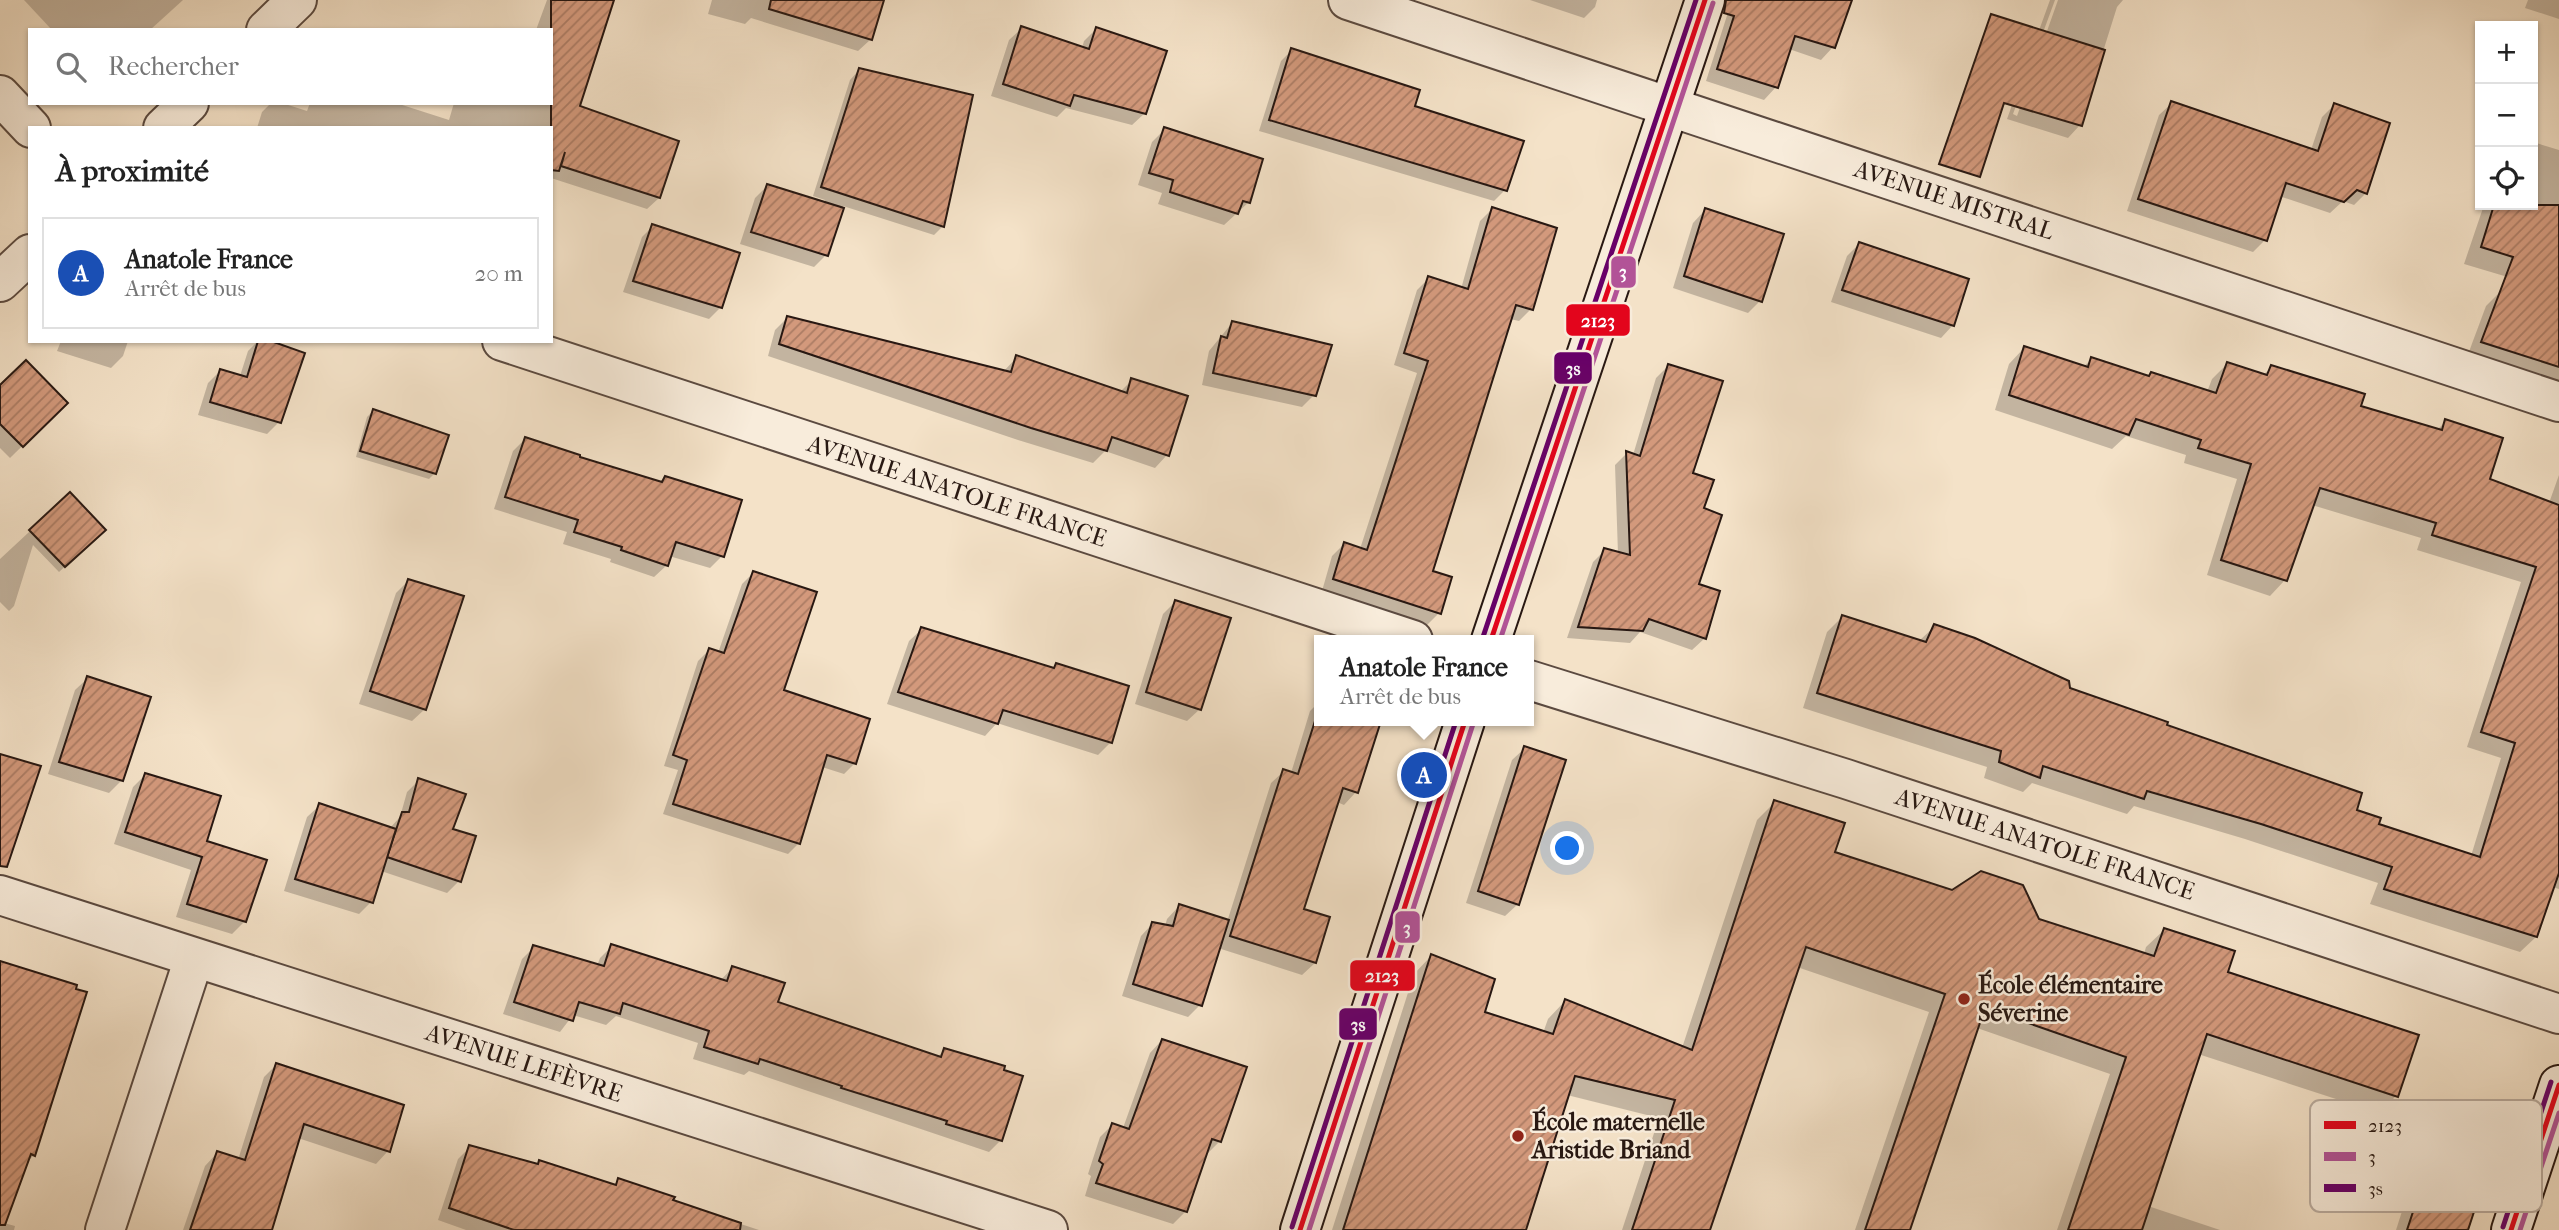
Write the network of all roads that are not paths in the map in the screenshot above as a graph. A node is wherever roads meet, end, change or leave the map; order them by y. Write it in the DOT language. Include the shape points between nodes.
graph roads {
  1 [pos="297,0"];
  2 [pos="1348,0"];
  3 [pos="1705,0"];
  4 [pos="267,28"];
  5 [pos="0,95"];
  6 [pos="186,105"];
  7 [pos="1670,106"];
  8 [pos="29,126"];
  9 [pos="165,126"];
  10 [pos="28,256"];
  11 [pos="0,282"];
  12 [pos="508,343"];
  13 [pos="2559,402"];
  14 [pos="1398,635"];
  15 [pos="1493,635"];
  16 [pos="1534,682"];
  17 [pos="1463,726"];
  18 [pos="0,895"];
  19 [pos="194,958"];
  20 [pos="2559,1014"];
  21 [pos="2559,1085"];
  22 [pos="2542,1136"];
  23 [pos="2517,1212"];
  24 [pos="105,1230"];
  25 [pos="1048,1230"];
  26 [pos="1300,1230"];
  27 [pos="2511,1230"];
  1 -- 4 [label="street"];
  2 -- 7 [label="street, AVENUE MISTRAL"];
  3 -- 7 [label="street"];
  5 -- 8 [label="street"];
  6 -- 9 [label="street"];
  7 -- 13 [label="street, AVENUE MISTRAL"];
  7 -- 15 [label="street"];
  10 -- 11 [label="street"];
  12 -- 14 [label="street, AVENUE ANATOLE FRANCE"];
  16 -- 20 [label="street, AVENUE ANATOLE FRANCE" via="1846,779"];
  17 -- 26 [label="street"];
  18 -- 19 [label="street, AVENUE LEFÈVRE"];
  19 -- 24 [label="street"];
  19 -- 25 [label="street, AVENUE LEFÈVRE"];
  21 -- 22 [label="street"];
  23 -- 27 [label="street"];
}
